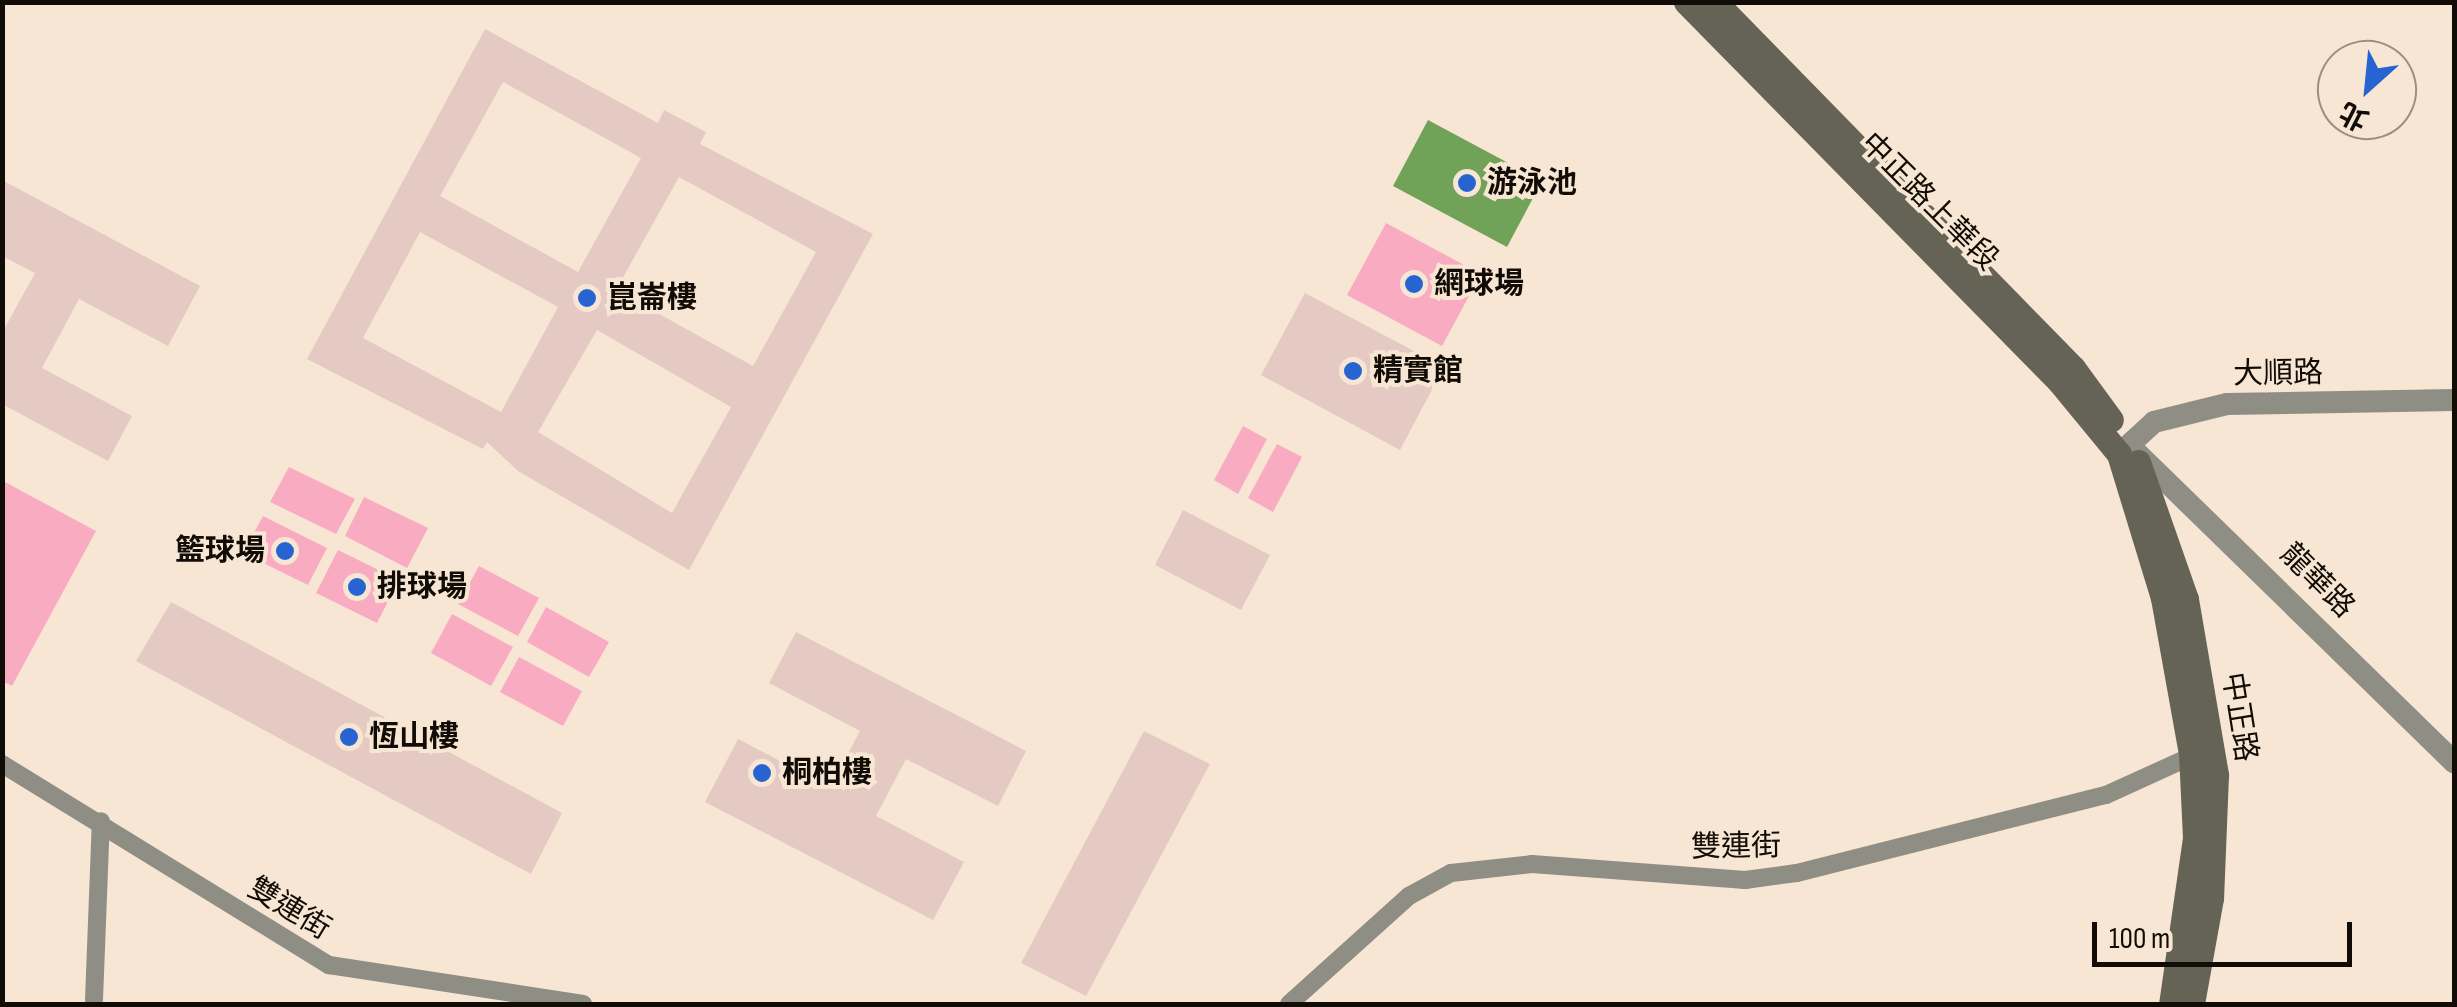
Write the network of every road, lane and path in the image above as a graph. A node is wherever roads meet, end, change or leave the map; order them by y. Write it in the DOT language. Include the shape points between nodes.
graph roads {
  1 [pos="1686,2"];
  2 [pos="1715,2"];
  3 [pos="2454,400"];
  4 [pos="2125,451"];
  5 [pos="2202,754"];
  6 [pos="2454,762"];
  7 [pos="2,764"];
  8 [pos="101,820"];
  9 [pos="467,996"];
  10 [pos="94,1000"];
  11 [pos="583,1004"];
  12 [pos="1289,1004"];
  13 [pos="2171,1004"];
  14 [pos="2192,1004"];
  1 -- 4 [label="main road, 中正路上華段"];
  2 -- 4 [label="main road, 中正路上華段" via="2073,368"];
  3 -- 4 [label="street, 大順路" via="2227,404 2154,422"];
  4 -- 5 [label="main road, 中正路"];
  4 -- 6 [label="street, 龍華路"];
  5 -- 12 [label="street, 雙連街" via="2106,795 1798,873 1745,880 1532,864 1451,872 1409,896"];
  5 -- 13 [label="main road, 中正路"];
  5 -- 14 [label="main road, 中正路" via="2216,838"];
  7 -- 8 [label="street, 雙連街"];
  8 -- 9 [label="street, 雙連街" via="328,965"];
  8 -- 10 [label="street"];
  9 -- 11 [label="street, 雙連街"];
}
